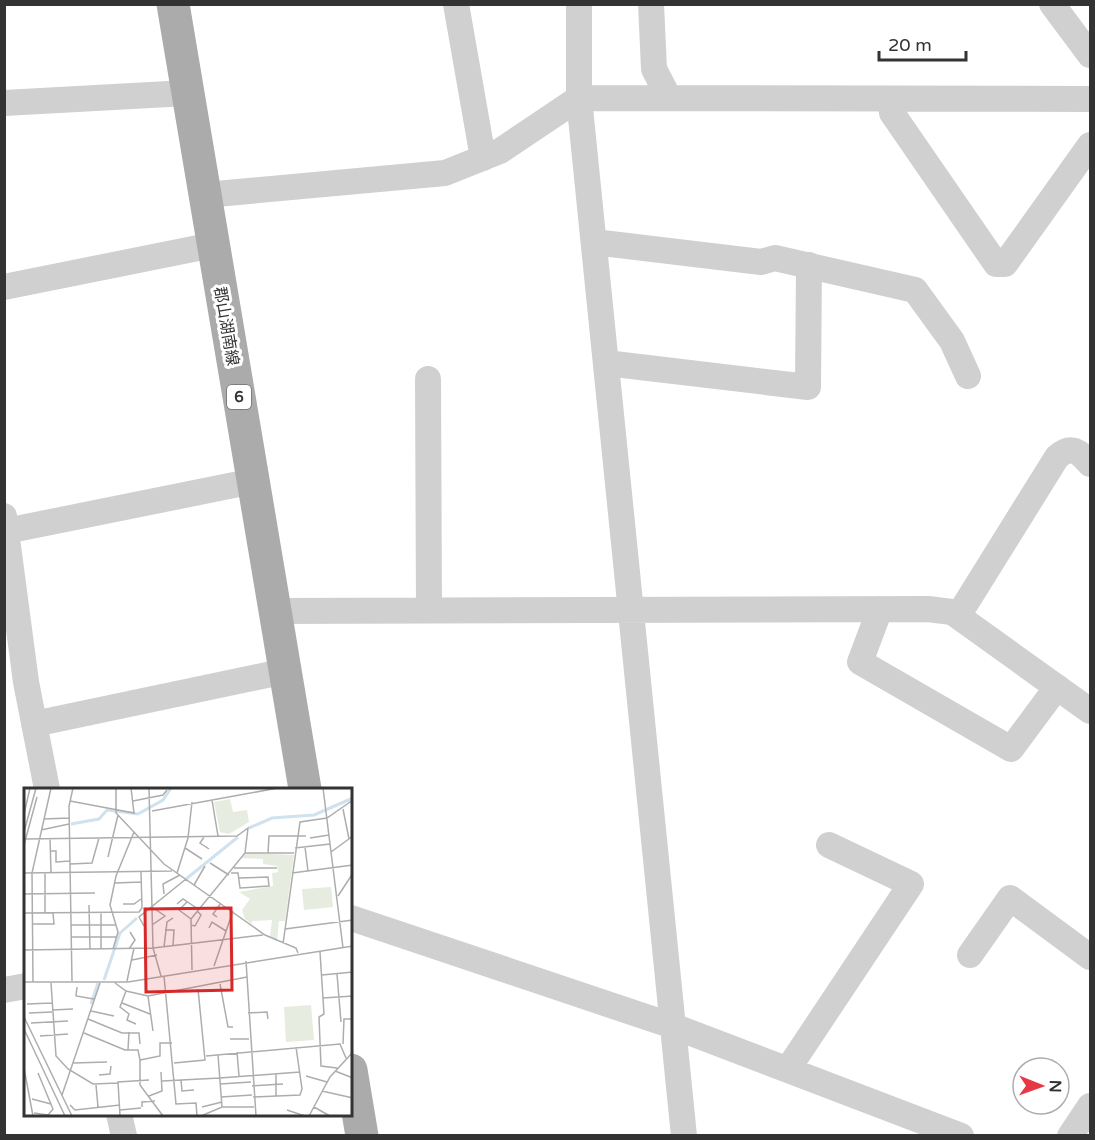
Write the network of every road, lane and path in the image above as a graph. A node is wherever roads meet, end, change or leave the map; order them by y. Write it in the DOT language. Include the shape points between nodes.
graph roads {
  1 [pos="172,4"];
  2 [pos="456,4"];
  3 [pos="579,4"];
  4 [pos="651,4"];
  5 [pos="1052,4"];
  6 [pos="1090,56"];
  7 [pos="188,93"];
  8 [pos="579,98"];
  9 [pos="669,98"];
  10 [pos="890,99"];
  11 [pos="1090,99"];
  12 [pos="4,103"];
  13 [pos="1090,145"];
  14 [pos="483,158"];
  15 [pos="204,195"];
  16 [pos="594,243"];
  17 [pos="213,245"];
  18 [pos="809,266"];
  19 [pos="4,287"];
  20 [pos="606,363"];
  21 [pos="968,376"];
  22 [pos="429,378"];
  23 [pos="1090,464"];
  24 [pos="254,481"];
  25 [pos="5,524"];
  26 [pos="632,609"];
  27 [pos="880,609"];
  28 [pos="429,610"];
  29 [pos="276,611"];
  30 [pos="958,616"];
  31 [pos="286,671"];
  32 [pos="15,683"];
  33 [pos="1057,687"];
  34 [pos="1090,708"];
  35 [pos="34,724"];
  36 [pos="47,788"];
  37 [pos="305,788"];
  38 [pos="829,845"];
  39 [pos="352,918"];
  40 [pos="970,955"];
  41 [pos="1090,957"];
  42 [pos="24,986"];
  43 [pos="4,990"];
  44 [pos="673,1026"];
  45 [pos="788,1069"];
  46 [pos="352,1076"];
  47 [pos="1090,1106"];
  48 [pos="119,1116"];
  49 [pos="1078,1133"];
  50 [pos="124,1136"];
  51 [pos="362,1136"];
  52 [pos="684,1136"];
  53 [pos="961,1136"];
  1 -- 7 [label="main road, 郡山湖南線 / 6"];
  2 -- 14 [label="street"];
  3 -- 8 [label="street"];
  4 -- 9 [label="street" via="654,69"];
  5 -- 6 [label="street"];
  7 -- 12 [label="street"];
  7 -- 15 [label="main road, 郡山湖南線 / 6"];
  8 -- 9 [label="street"];
  8 -- 14 [label="street" via="500,151"];
  8 -- 16 [label="street"];
  9 -- 10 [label="street"];
  10 -- 11 [label="street"];
  10 -- 13 [label="street" via="892,113 996,264 1005,264"];
  14 -- 15 [label="street" via="445,173"];
  15 -- 17 [label="main road, 郡山湖南線 / 6"];
  16 -- 18 [label="street" via="761,262 776,258"];
  16 -- 20 [label="street"];
  17 -- 19 [label="street"];
  17 -- 24 [label="main road, 郡山湖南線 / 6"];
  18 -- 20 [label="street" via="808,387"];
  18 -- 21 [label="street" via="915,290 952,341"];
  20 -- 26 [label="street"];
  22 -- 28 [label="street"];
  23 -- 30 [label="street" via="1077,450 1057,457"];
  24 -- 25 [label="street"];
  24 -- 29 [label="main road, 郡山湖南線 / 6"];
  25 -- 32 [label="street"];
  26 -- 27 [label="street"];
  26 -- 28 [label="street"];
  26 -- 44 [label="street"];
  27 -- 30 [label="street" via="927,609"];
  27 -- 33 [label="street" via="860,662 1011,748"];
  28 -- 29 [label="street"];
  29 -- 31 [label="main road, 郡山湖南線 / 6"];
  30 -- 33 [label="street"];
  31 -- 35 [label="street"];
  31 -- 37 [label="main road, 郡山湖南線 / 6"];
  32 -- 35 [label="street"];
  33 -- 34 [label="street"];
  35 -- 36 [label="street"];
  38 -- 45 [label="street" via="911,884"];
  39 -- 44 [label="street"];
  40 -- 41 [label="street" via="1010,898"];
  42 -- 43 [label="street"];
  44 -- 45 [label="street"];
  44 -- 52 [label="street"];
  45 -- 53 [label="street"];
  46 -- 51 [label="main road"];
  47 -- 49 [label="street"];
  48 -- 50 [label="street"];
}
